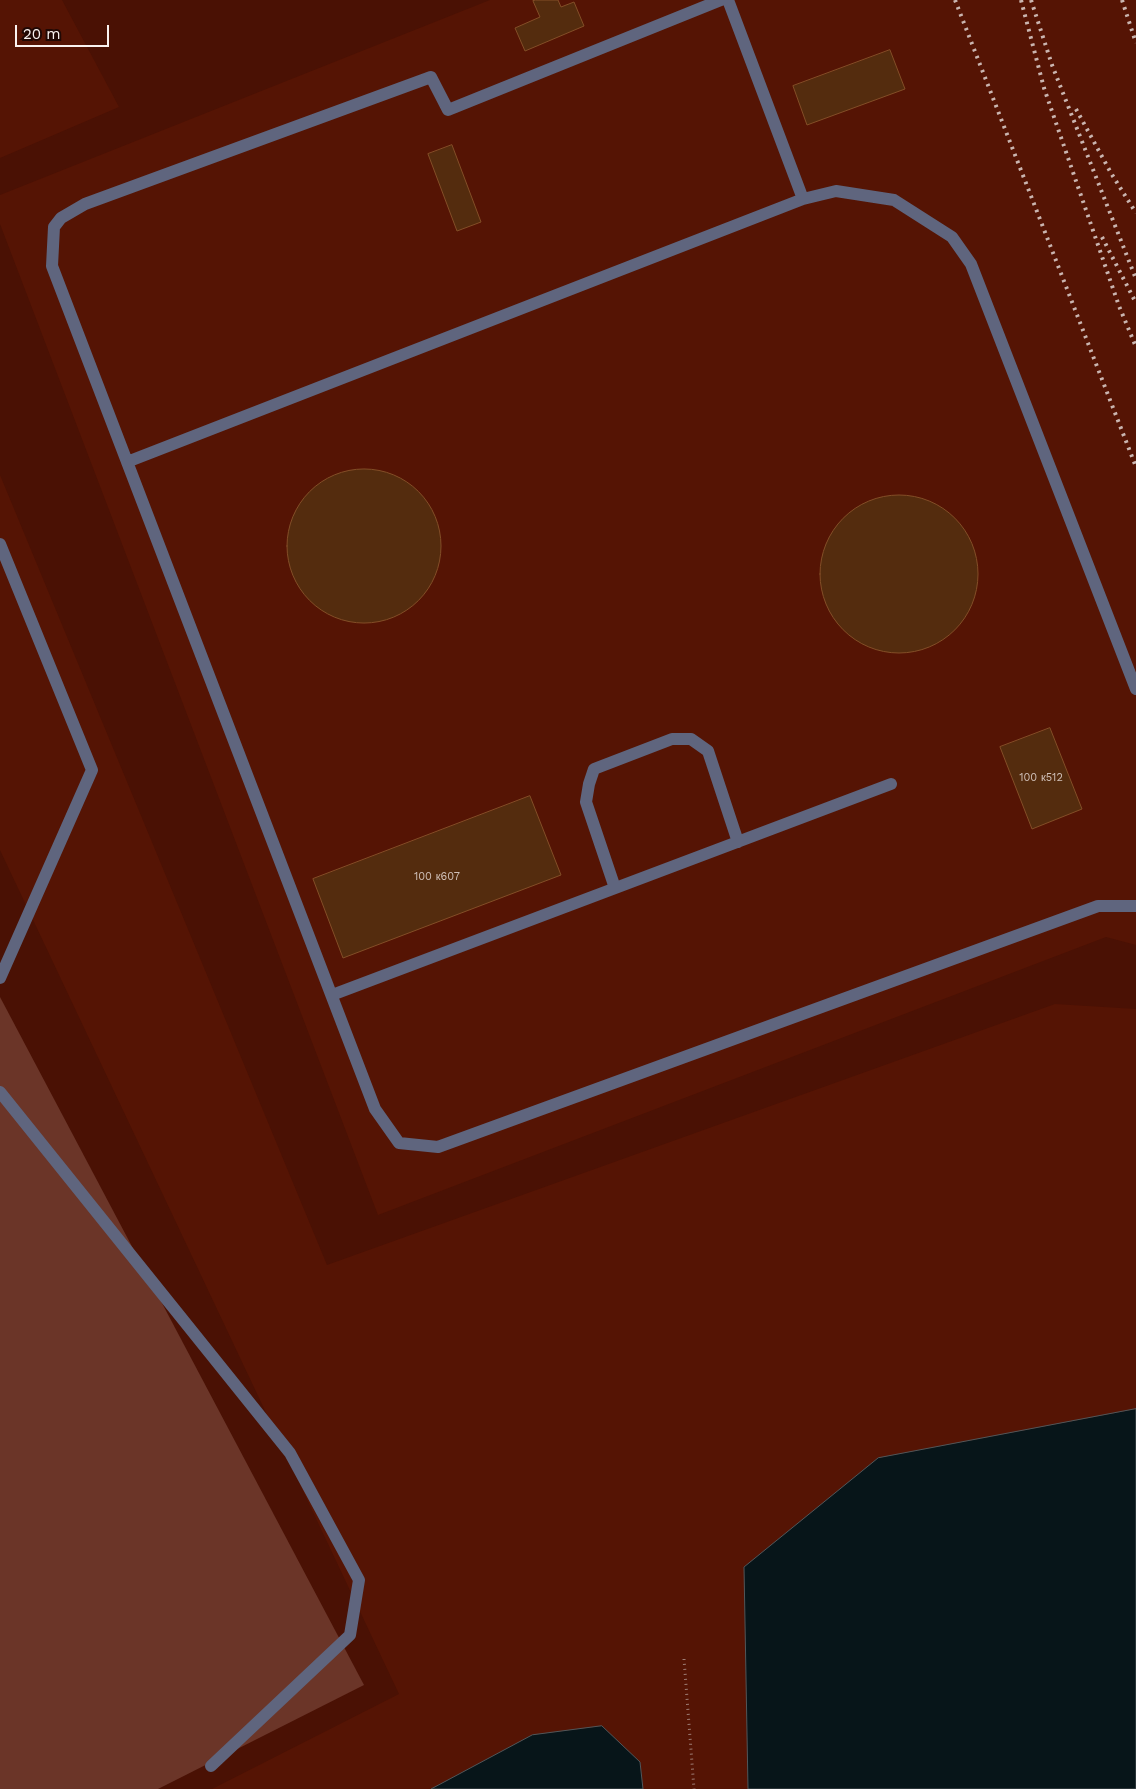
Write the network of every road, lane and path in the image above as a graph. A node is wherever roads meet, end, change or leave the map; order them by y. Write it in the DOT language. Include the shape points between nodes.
graph roads {
  1 [pos="721,0"];
  2 [pos="728,0"];
  3 [pos="803,199"];
  4 [pos="127,462"];
  5 [pos="0,544"];
  6 [pos="1136,689"];
  7 [pos="892,784"];
  8 [pos="738,842"];
  9 [pos="615,888"];
  10 [pos="1136,906"];
  11 [pos="0,978"];
  12 [pos="332,995"];
  13 [pos="0,1092"];
  14 [pos="684,1659"];
  15 [pos="211,1766"];
  16 [pos="694,1789"];
  1 -- 4 [label="lane" via="448,110 431,77 85,204 61,218 54,228 52,266"];
  2 -- 3 [label="lane"];
  3 -- 4 [label="lane"];
  3 -- 6 [label="lane" via="836,191 894,200 952,236 971,264"];
  4 -- 12 [label="lane"];
  5 -- 11 [label="lane" via="92,770"];
  7 -- 8 [label="lane"];
  8 -- 9 [label="lane"];
  8 -- 9 [label="lane" via="708,751 691,739 672,739 594,769 586,802"];
  9 -- 12 [label="lane"];
  10 -- 12 [label="lane" via="1098,906 438,1147 398,1143 375,1109"];
  13 -- 15 [label="lane" via="290,1453 359,1580 350,1635"];
  14 -- 16 [label="path"];
}
